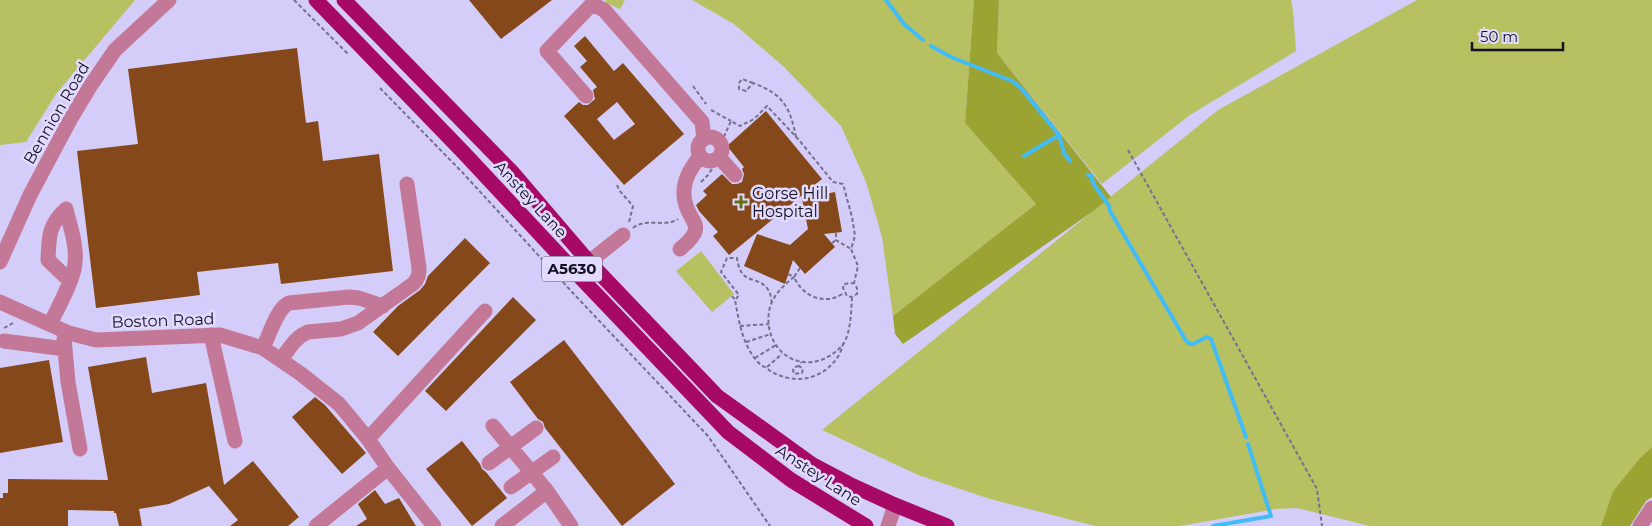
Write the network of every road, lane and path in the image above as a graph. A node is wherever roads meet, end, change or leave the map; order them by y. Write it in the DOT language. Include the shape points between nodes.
graph roads {
  1 [pos="169,0"];
  2 [pos="294,0"];
  3 [pos="316,0"];
  4 [pos="344,0"];
  5 [pos="592,2"];
  6 [pos="351,58"];
  7 [pos="753,83"];
  8 [pos="379,86"];
  9 [pos="693,86"];
  10 [pos="586,96"];
  11 [pos="731,121"];
  12 [pos="796,137"];
  13 [pos="704,138"];
  14 [pos="720,142"];
  15 [pos="1128,150"];
  16 [pos="700,156"];
  17 [pos="719,157"];
  18 [pos="735,174"];
  19 [pos="408,184"];
  20 [pos="617,185"];
  21 [pos="836,233"];
  22 [pos="623,235"];
  23 [pos="836,240"];
  24 [pos="832,243"];
  25 [pos="680,249"];
  26 [pos="851,249"];
  27 [pos="0,262"];
  28 [pos="589,262"];
  29 [pos="800,268"];
  30 [pos="788,274"];
  31 [pos="794,277"];
  32 [pos="69,280"];
  33 [pos="854,284"];
  34 [pos="770,292"];
  35 [pos="777,293"];
  36 [pos="844,293"];
  37 [pos="732,296"];
  38 [pos="852,297"];
  39 [pos="735,300"];
  40 [pos="0,302"];
  41 [pos="772,303"];
  42 [pos="383,306"];
  43 [pos="485,311"];
  44 [pos="769,324"];
  45 [pos="740,326"];
  46 [pos="57,327"];
  47 [pos="771,334"];
  48 [pos="211,335"];
  49 [pos="4,341"];
  50 [pos="746,342"];
  51 [pos="843,344"];
  52 [pos="776,345"];
  53 [pos="263,348"];
  54 [pos="65,349"];
  55 [pos="782,354"];
  56 [pos="755,358"];
  57 [pos="281,360"];
  58 [pos="800,364"];
  59 [pos="767,368"];
  60 [pos="798,375"];
  61 [pos="798,380"];
  62 [pos="493,426"];
  63 [pos="536,428"];
  64 [pos="368,439"];
  65 [pos="235,441"];
  66 [pos="510,447"];
  67 [pos="80,449"];
  68 [pos="553,457"];
  69 [pos="489,463"];
  70 [pos="388,468"];
  71 [pos="532,472"];
  72 [pos="511,487"];
  73 [pos="547,491"];
  74 [pos="895,505"];
  75 [pos="1652,508"];
  76 [pos="316,526"];
  77 [pos="434,526"];
  78 [pos="502,526"];
  79 [pos="571,526"];
  80 [pos="770,526"];
  81 [pos="866,526"];
  82 [pos="888,526"];
  83 [pos="948,526"];
  84 [pos="1322,526"];
  85 [pos="1640,526"];
  1 -- 27 [label="street, Bennion Road" via="115,50 90,85 30,195"];
  2 -- 6 [label="path"];
  3 -- 81 [label="main road, Anstey Lane / A5630" via="728,432 791,480"];
  4 -- 28 [label="main road, A5630" via="513,173"];
  5 -- 10 [label="street" via="547,51"];
  5 -- 13 [label="street" via="604,10 702,122"];
  7 -- 7 [label="path" via="746,91 739,89 742,80"];
  7 -- 12 [label="path" via="767,88 785,103 792,116"];
  8 -- 80 [label="path" via="708,436"];
  9 -- 11 [label="path" via="710,109"];
  11 -- 12 [label="path" via="740,126 754,119 767,106"];
  11 -- 14 [label="path"];
  12 -- 26 [label="path" via="833,182 843,184 855,236"];
  13 -- 14 [label="street"];
  13 -- 16 [label="street" via="698,148"];
  14 -- 17 [label="street" via="722,152"];
  15 -- 84 [label="path" via="1317,489"];
  16 -- 17 [label="street" via="709,162"];
  16 -- 25 [label="street" via="684,186 685,206 694,220 695,234"];
  17 -- 18 [label="street"];
  19 -- 42 [label="street" via="419,276"];
  20 -- 22 [label="path" via="633,206"];
  21 -- 23 [label="path"];
  22 -- 28 [label="street"];
  23 -- 24 [label="path"];
  23 -- 26 [label="path"];
  26 -- 33 [label="path" via="858,266"];
  28 -- 74 [label="main road, Anstey Lane / A5630" via="717,396 813,465"];
  29 -- 31 [label="path"];
  30 -- 31 [label="path"];
  31 -- 35 [label="path"];
  31 -- 36 [label="path" via="802,289 815,298 830,300"];
  32 -- 46 [label="street"];
  33 -- 36 [label="path" via="844,284"];
  33 -- 38 [label="path" via="858,288"];
  34 -- 35 [label="path"];
  34 -- 39 [label="path" via="758,280 743,275 737,258 727,258 721,272 739,295"];
  34 -- 41 [label="path"];
  35 -- 41 [label="path"];
  36 -- 38 [label="path"];
  37 -- 39 [label="path"];
  38 -- 51 [label="path" via="850,323"];
  39 -- 45 [label="path"];
  40 -- 46 [label="street, Boston Road"];
  41 -- 44 [label="path"];
  42 -- 53 [label="street" via="349,297 289,303 280,310"];
  42 -- 57 [label="street" via="350,327 302,334"];
  43 -- 64 [label="street"];
  44 -- 45 [label="path"];
  44 -- 47 [label="path"];
  45 -- 50 [label="path"];
  46 -- 48 [label="street, Boston Road" via="96,340"];
  46 -- 54 [label="street"];
  47 -- 50 [label="path"];
  47 -- 52 [label="path"];
  48 -- 53 [label="street, Boston Road"];
  48 -- 65 [label="street"];
  49 -- 54 [label="street"];
  50 -- 56 [label="path"];
  51 -- 58 [label="path" via="832,355"];
  51 -- 61 [label="path" via="838,358 829,367 808,379"];
  52 -- 55 [label="path"];
  52 -- 56 [label="path"];
  53 -- 57 [label="street, Boston Road"];
  54 -- 67 [label="street"];
  55 -- 58 [label="path"];
  55 -- 59 [label="path"];
  56 -- 59 [label="path"];
  57 -- 64 [label="street, Boston Road" via="339,404"];
  58 -- 60 [label="path" via="802,373"];
  58 -- 60 [label="path" via="793,370"];
  59 -- 61 [label="path" via="775,374"];
  60 -- 61 [label="path"];
  62 -- 66 [label="street"];
  63 -- 66 [label="street"];
  64 -- 70 [label="street, Boston Road"];
  66 -- 69 [label="street"];
  66 -- 71 [label="street"];
  68 -- 71 [label="street"];
  70 -- 76 [label="street"];
  70 -- 77 [label="street, Boston Road"];
  71 -- 72 [label="street"];
  71 -- 73 [label="street"];
  73 -- 78 [label="street"];
  73 -- 79 [label="street"];
  74 -- 82 [label="street"];
  74 -- 83 [label="main road, Anstey Lane / A5630"];
  75 -- 85 [label="street"];
}
